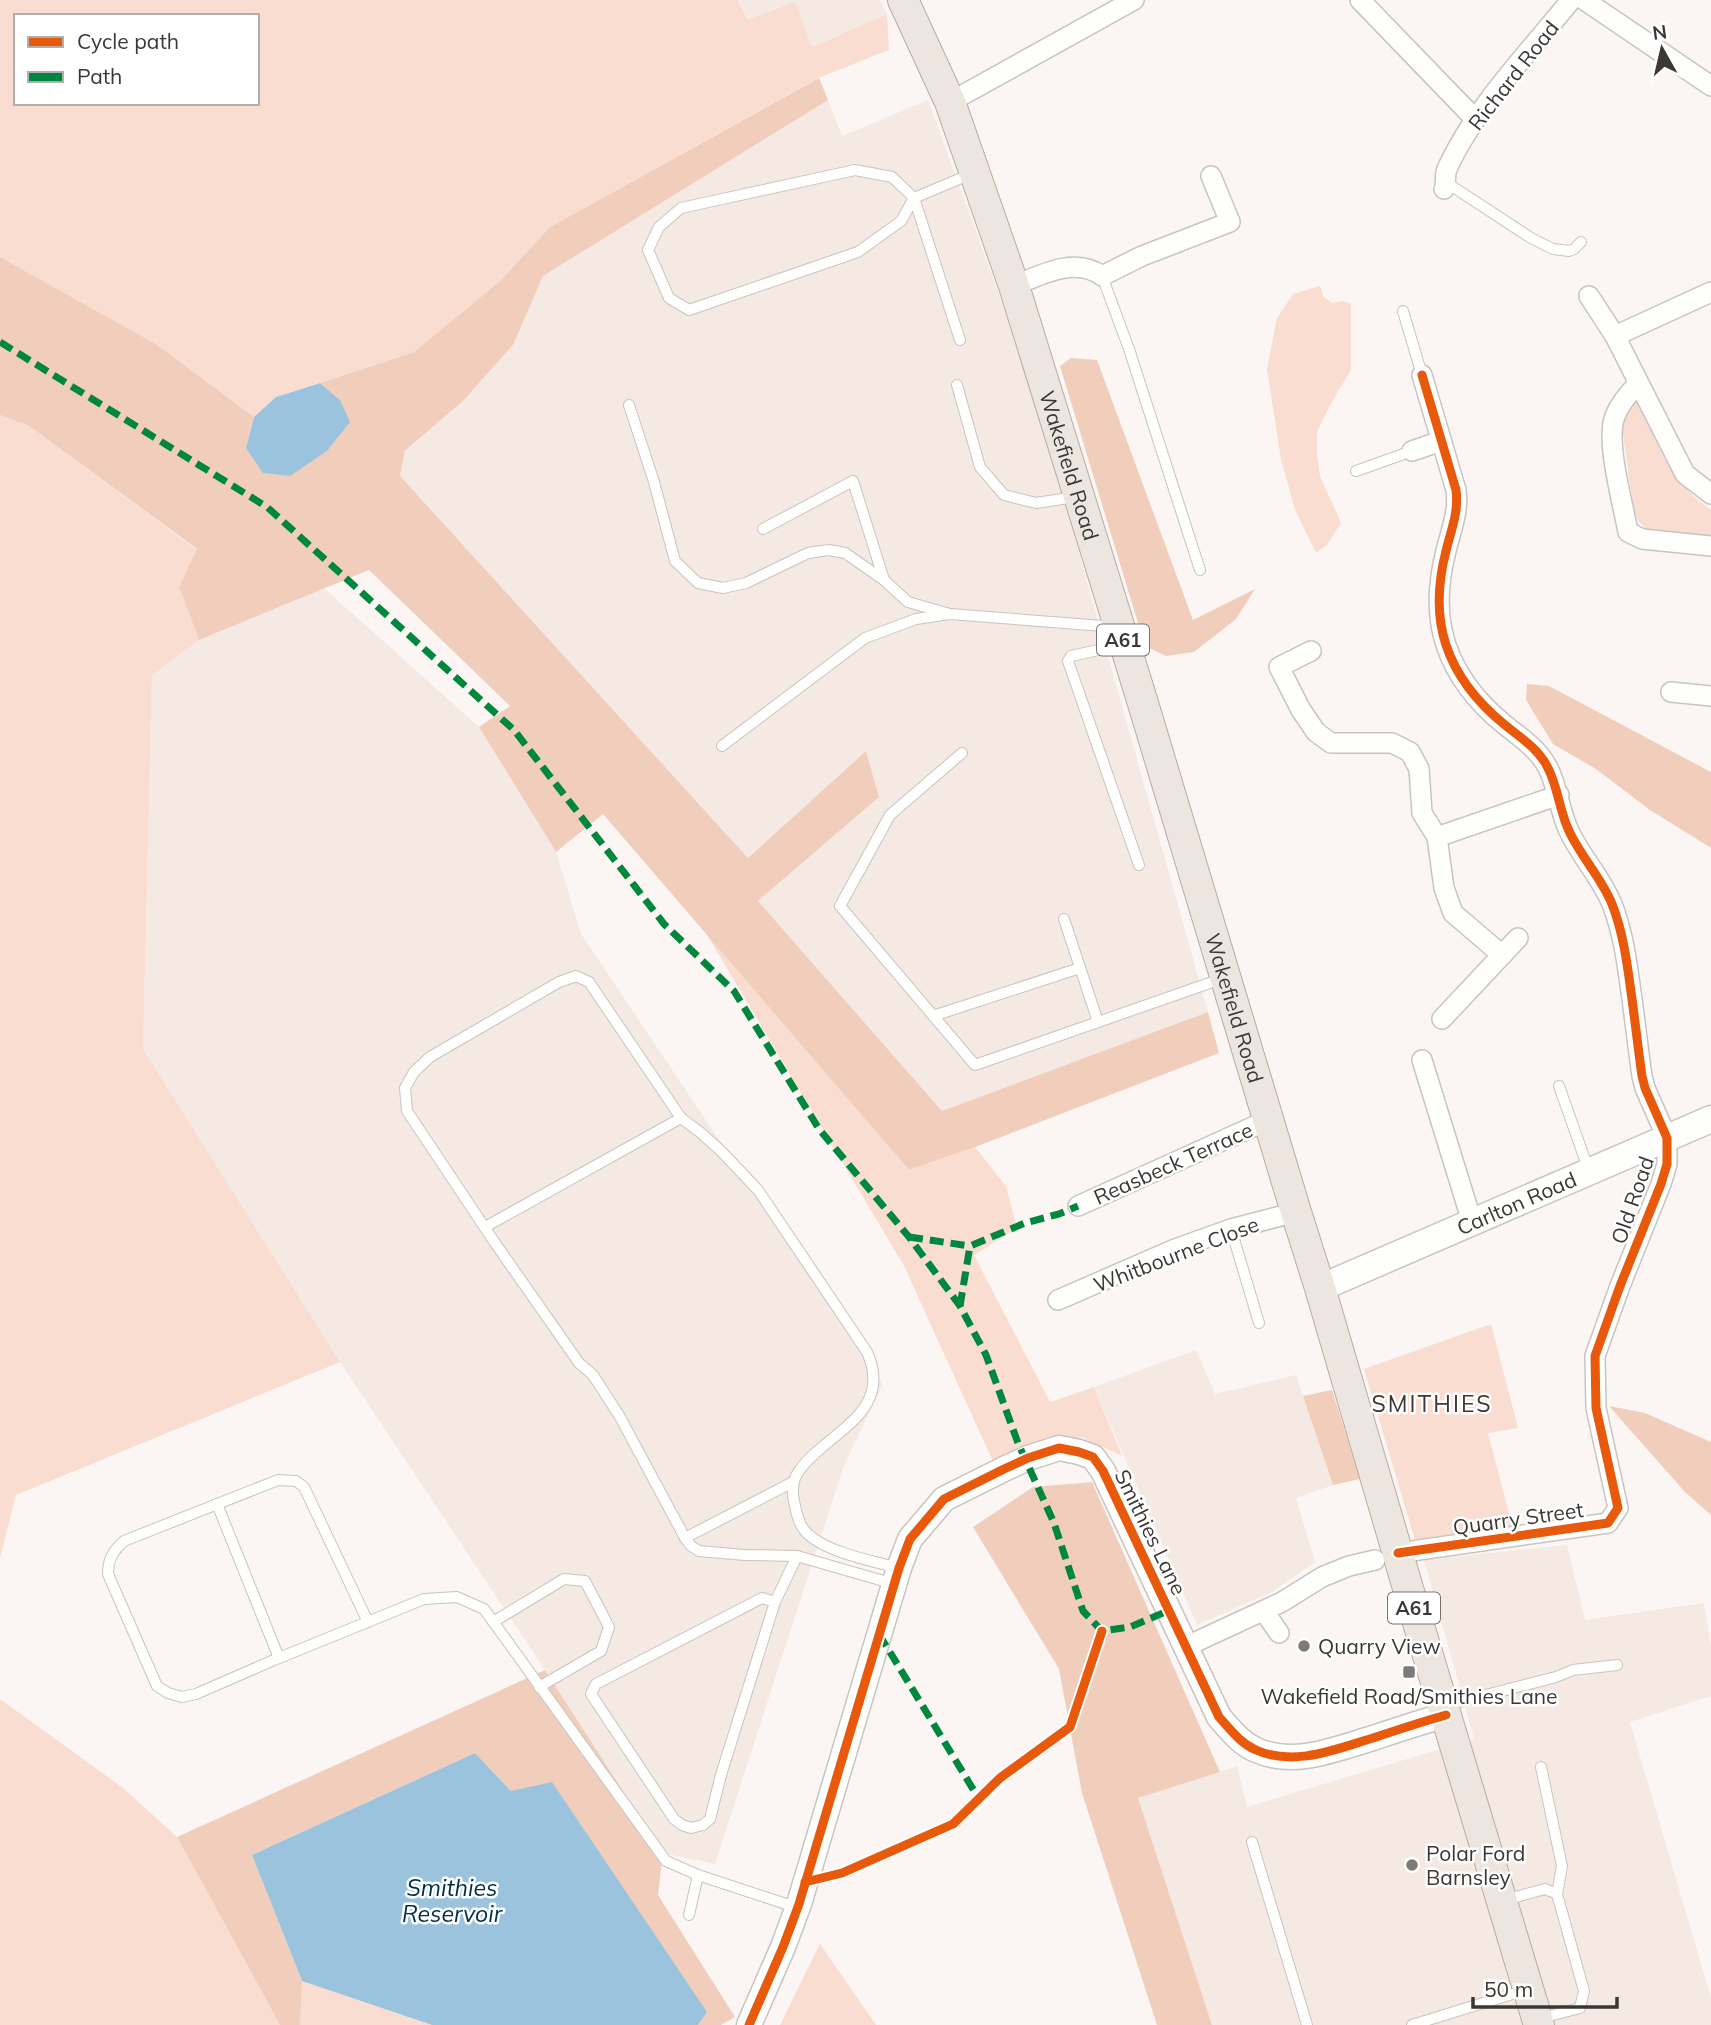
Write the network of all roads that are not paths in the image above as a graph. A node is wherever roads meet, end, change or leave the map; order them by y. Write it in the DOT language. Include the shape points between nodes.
graph roads {
  1 [pos="903,0"];
  2 [pos="1134,0"];
  3 [pos="1360,0"];
  4 [pos="1571,0"];
  5 [pos="1584,0"];
  6 [pos="1711,86"];
  7 [pos="950,102"];
  8 [pos="1475,119"];
  9 [pos="975,173"];
  10 [pos="1211,176"];
  11 [pos="1446,186"];
  12 [pos="914,198"];
  13 [pos="1581,242"];
  14 [pos="1102,275"];
  15 [pos="1014,286"];
  16 [pos="1711,292"];
  17 [pos="1589,296"];
  18 [pos="1403,311"];
  19 [pos="1615,336"];
  20 [pos="960,340"];
  21 [pos="1422,375"];
  22 [pos="1638,384"];
  23 [pos="957,385"];
  24 [pos="629,405"];
  25 [pos="1441,441"];
  26 [pos="1412,451"];
  27 [pos="1356,471"];
  28 [pos="1711,494"];
  29 [pos="1079,496"];
  30 [pos="763,529"];
  31 [pos="1711,546"];
  32 [pos="1200,570"];
  33 [pos="884,580"];
  34 [pos="950,614"];
  35 [pos="1122,636"];
  36 [pos="1311,650"];
  37 [pos="1671,692"];
  38 [pos="1711,696"];
  39 [pos="722,746"];
  40 [pos="962,753"];
  41 [pos="1559,795"];
  42 [pos="1437,837"];
  43 [pos="1139,865"];
  44 [pos="1064,919"];
  45 [pos="1518,938"];
  46 [pos="1502,955"];
  47 [pos="1080,968"];
  48 [pos="1224,978"];
  49 [pos="933,1016"];
  50 [pos="1442,1019"];
  51 [pos="1098,1022"];
  52 [pos="1422,1060"];
  53 [pos="1559,1086"];
  54 [pos="681,1118"];
  55 [pos="1711,1119"];
  56 [pos="1268,1120"];
  57 [pos="1667,1138"];
  58 [pos="1589,1172"];
  59 [pos="1078,1206"];
  60 [pos="1296,1212"];
  61 [pos="1472,1222"];
  62 [pos="485,1227"];
  63 [pos="1231,1229"];
  64 [pos="1320,1288"];
  65 [pos="1058,1300"];
  66 [pos="1259,1323"];
  67 [pos="1596,1408"];
  68 [pos="793,1482"];
  69 [pos="217,1504"];
  70 [pos="685,1538"];
  71 [pos="797,1556"];
  72 [pos="1387,1556"];
  73 [pos="897,1576"];
  74 [pos="775,1602"];
  75 [pos="1265,1611"];
  76 [pos="368,1622"];
  77 [pos="493,1622"];
  78 [pos="1279,1633"];
  79 [pos="1186,1646"];
  80 [pos="279,1658"];
  81 [pos="1617,1665"];
  82 [pos="540,1688"];
  83 [pos="1445,1711"];
  84 [pos="1541,1767"];
  85 [pos="1252,1842"];
  86 [pos="698,1875"];
  87 [pos="1557,1894"];
  88 [pos="1502,1901"];
  89 [pos="799,1904"];
  90 [pos="689,1914"];
  91 [pos="1528,1989"];
  92 [pos="1538,2022"];
  93 [pos="749,2025"];
  94 [pos="1307,2025"];
  95 [pos="1412,2025"];
  1 -- 7 [label="main road, Wakefield Road / A61"];
  2 -- 7 [label="street"];
  3 -- 8 [label="street"];
  4 -- 8 [label="street, Richard Road"];
  5 -- 6 [label="street"];
  7 -- 9 [label="main road, Wakefield Road / A61"];
  8 -- 11 [label="street, Richard Road" via="1445,172"];
  9 -- 12 [label="lane"];
  9 -- 15 [label="main road, Wakefield Road / A61"];
  10 -- 14 [label="street" via="1230,222"];
  11 -- 13 [label="lane" via="1553,249 1569,251"];
  12 -- 12 [label="lane" via="901,221 858,252 689,310 669,298 648,250 659,227 681,208 855,170 892,177"];
  12 -- 20 [label="lane"];
  14 -- 15 [label="street" via="1095,270 1067,268"];
  14 -- 32 [label="lane"];
  15 -- 29 [label="main road, Wakefield Road / A61"];
  16 -- 19 [label="street"];
  17 -- 19 [label="street"];
  18 -- 21 [label="lane"];
  19 -- 22 [label="street"];
  21 -- 25 [label="street, Old Road"];
  22 -- 28 [label="street" via="1685,474"];
  22 -- 31 [label="street" via="1614,417 1611,442 1628,532 1642,539"];
  23 -- 29 [label="lane" via="980,467 1004,495 1036,503"];
  24 -- 33 [label="lane" via="675,561 698,583 723,588 746,583 808,553 829,550 845,553"];
  25 -- 26 [label="street"];
  25 -- 41 [label="street, Old Road" via="1458,503 1440,591 1446,645 1482,705 1531,745"];
  26 -- 27 [label="lane"];
  29 -- 35 [label="main road, Wakefield Road / A61"];
  30 -- 33 [label="lane" via="853,481"];
  33 -- 34 [label="lane" via="908,602"];
  34 -- 35 [label="lane"];
  34 -- 39 [label="lane" via="916,619 865,638"];
  35 -- 43 [label="lane" via="1068,661"];
  35 -- 48 [label="main road, Wakefield Road / A61"];
  36 -- 42 [label="street" via="1279,667 1301,710 1316,732 1331,743 1392,743 1410,752 1419,769 1422,813"];
  37 -- 38 [label="street"];
  40 -- 49 [label="lane" via="890,815 840,906"];
  41 -- 42 [label="street"];
  41 -- 57 [label="street, Old Road" via="1574,842 1603,885 1618,920 1642,1076"];
  42 -- 46 [label="street" via="1444,888 1453,913"];
  44 -- 47 [label="lane"];
  45 -- 46 [label="street"];
  46 -- 50 [label="street"];
  47 -- 49 [label="lane"];
  47 -- 51 [label="lane"];
  48 -- 51 [label="lane"];
  48 -- 56 [label="main road, Wakefield Road / A61"];
  49 -- 51 [label="lane" via="975,1065"];
  52 -- 61 [label="street"];
  53 -- 58 [label="lane"];
  54 -- 62 [label="lane"];
  54 -- 62 [label="lane" via="589,982 576,976 559,982 430,1057 405,1088 407,1111"];
  54 -- 68 [label="lane" via="722,1151 758,1190 873,1365 866,1404 853,1423 810,1458"];
  55 -- 57 [label="main road, Carlton Road"];
  56 -- 59 [label="street, Reasbeck Terrace"];
  56 -- 60 [label="main road, Wakefield Road / A61"];
  57 -- 58 [label="main road, Carlton Road"];
  57 -- 67 [label="street, Old Road" via="1661,1184 1595,1356"];
  58 -- 61 [label="main road, Carlton Road"];
  60 -- 63 [label="street, Whitbourne Close"];
  60 -- 64 [label="main road, Wakefield Road / A61"];
  61 -- 64 [label="main road, Carlton Road"];
  62 -- 70 [label="lane" via="579,1363 593,1375"];
  63 -- 65 [label="street, Whitbourne Close"];
  63 -- 66 [label="lane"];
  64 -- 72 [label="main road, Wakefield Road / A61"];
  67 -- 72 [label="street, Quarry Street" via="1618,1508 1608,1522"];
  68 -- 70 [label="lane"];
  68 -- 73 [label="lane" via="804,1530"];
  69 -- 76 [label="lane" via="278,1480 301,1484"];
  69 -- 80 [label="lane"];
  69 -- 80 [label="lane" via="124,1542 111,1555 108,1574 152,1677 168,1693 196,1694"];
  70 -- 71 [label="lane" via="699,1550"];
  71 -- 73 [label="lane"];
  71 -- 74 [label="lane"];
  72 -- 75 [label="street" via="1322,1577"];
  72 -- 83 [label="main road, Wakefield Road / A61"];
  73 -- 79 [label="street, Smithies Lane" via="910,1539 944,1499 1028,1458 1059,1448 1079,1452 1093,1457 1102,1471"];
  73 -- 89 [label="street, Smithies Lane"];
  74 -- 74 [label="lane" via="710,1819 691,1828 682,1825 591,1694 593,1689 762,1598"];
  75 -- 78 [label="street"];
  75 -- 79 [label="street"];
  76 -- 77 [label="lane" via="424,1600 457,1597 484,1609"];
  76 -- 80 [label="lane"];
  77 -- 82 [label="lane"];
  77 -- 82 [label="lane" via="564,1579 584,1581 609,1627 601,1651"];
  79 -- 83 [label="street, Smithies Lane" via="1219,1717 1256,1750 1278,1756 1325,1752"];
  81 -- 83 [label="lane" via="1573,1670"];
  82 -- 86 [label="lane" via="666,1861"];
  83 -- 88 [label="main road, Wakefield Road / A61"];
  84 -- 87 [label="lane" via="1562,1866"];
  85 -- 94 [label="lane"];
  86 -- 89 [label="lane" via="786,1904"];
  86 -- 90 [label="lane"];
  87 -- 88 [label="lane" via="1545,1889"];
  87 -- 92 [label="lane" via="1584,1991 1580,2008"];
  88 -- 91 [label="main road, Wakefield Road / A61"];
  89 -- 93 [label="street, Smithies Lane"];
  91 -- 92 [label="main road, Wakefield Road / A61"];
  91 -- 95 [label="lane"];
}
